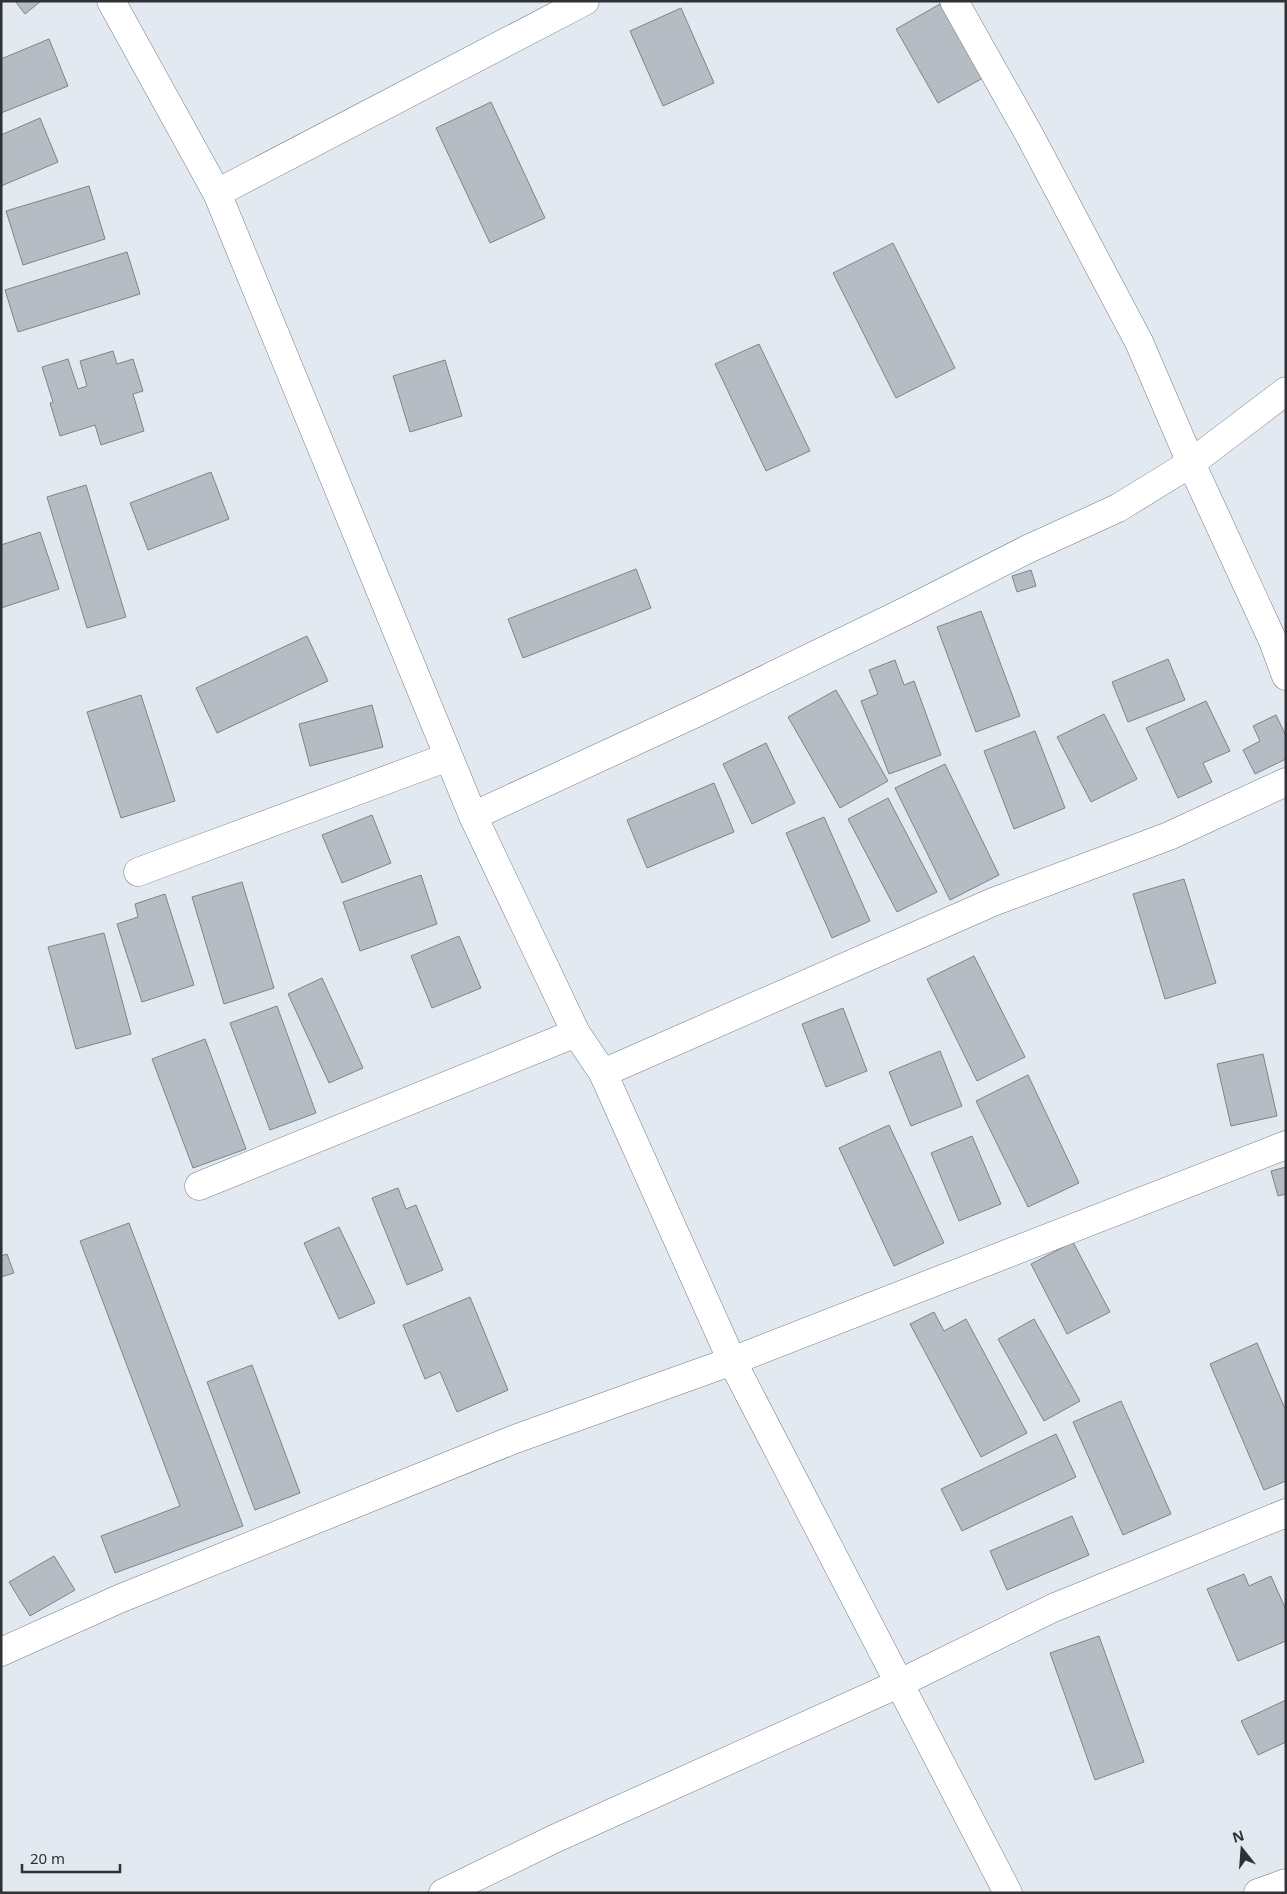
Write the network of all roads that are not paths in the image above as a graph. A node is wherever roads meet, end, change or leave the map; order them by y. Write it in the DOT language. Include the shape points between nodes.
graph roads {
  1 [pos="111,1"];
  2 [pos="585,1"];
  3 [pos="954,1"];
  4 [pos="217,194"];
  5 [pos="1286,391"];
  6 [pos="1192,463"];
  7 [pos="1286,676"];
  8 [pos="448,757"];
  9 [pos="1286,782"];
  10 [pos="473,816"];
  11 [pos="138,872"];
  12 [pos="576,1033"];
  13 [pos="603,1073"];
  14 [pos="1286,1145"];
  15 [pos="200,1186"];
  16 [pos="732,1361"];
  17 [pos="1286,1514"];
  18 [pos="1,1652"];
  19 [pos="898,1684"];
  20 [pos="1286,1883"];
  21 [pos="443,1893"];
  22 [pos="1008,1893"];
  23 [pos="1258,1893"];
  1 -- 4 [label="street"];
  2 -- 4 [label="street"];
  3 -- 6 [label="street" via="1139,342"];
  4 -- 8 [label="street"];
  5 -- 6 [label="street"];
  6 -- 7 [label="street"];
  6 -- 10 [label="street" via="1118,508 698,712"];
  8 -- 10 [label="street"];
  8 -- 11 [label="street"];
  9 -- 13 [label="street" via="1169,836 993,902"];
  10 -- 12 [label="street"];
  12 -- 13 [label="street"];
  12 -- 15 [label="street"];
  13 -- 16 [label="street"];
  14 -- 16 [label="street"];
  16 -- 18 [label="street" via="505,1443 119,1599"];
  16 -- 19 [label="street"];
  17 -- 19 [label="street" via="1053,1608"];
  19 -- 21 [label="street" via="563,1835"];
  19 -- 22 [label="street"];
  20 -- 23 [label="street"];
}
